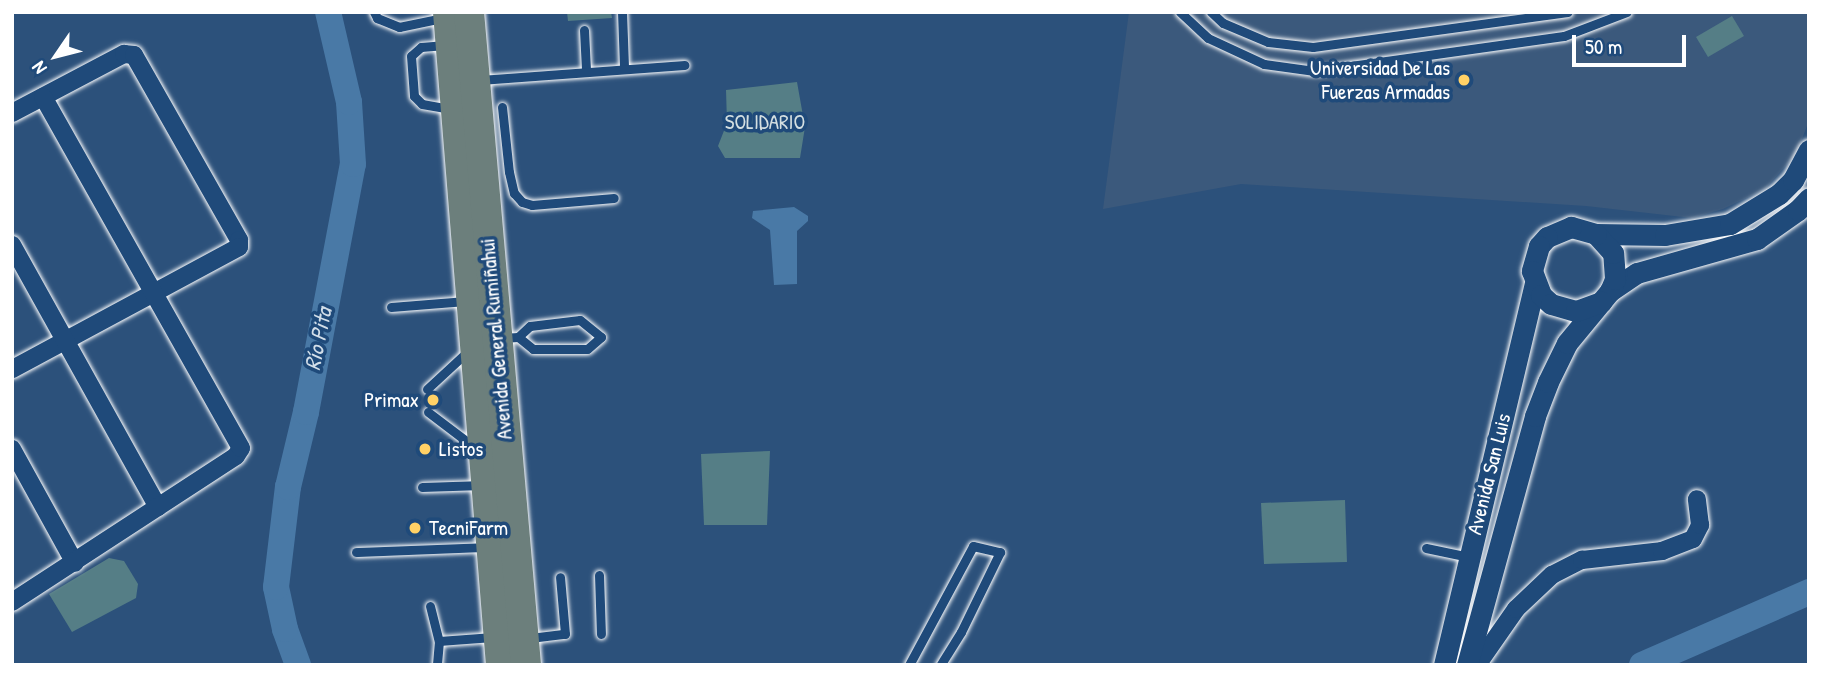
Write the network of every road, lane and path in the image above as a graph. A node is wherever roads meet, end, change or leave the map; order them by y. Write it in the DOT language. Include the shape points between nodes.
graph roads {
  1 [pos="374,12"];
  2 [pos="622,12"];
  3 [pos="1180,12"];
  4 [pos="1211,12"];
  5 [pos="1568,12"];
  6 [pos="1628,12"];
  7 [pos="454,21"];
  8 [pos="584,30"];
  9 [pos="684,65"];
  10 [pos="624,67"];
  11 [pos="586,70"];
  12 [pos="475,81"];
  13 [pos="43,97"];
  14 [pos="502,107"];
  15 [pos="456,109"];
  16 [pos="12,113"];
  17 [pos="1809,150"];
  18 [pos="495,172"];
  19 [pos="614,198"];
  20 [pos="1809,198"];
  21 [pos="1596,234"];
  22 [pos="12,244"];
  23 [pos="1535,283"];
  24 [pos="155,293"];
  25 [pos="1605,296"];
  26 [pos="471,301"];
  27 [pos="391,307"];
  28 [pos="496,340"];
  29 [pos="65,342"];
  30 [pos="12,369"];
  31 [pos="427,389"];
  32 [pos="428,412"];
  33 [pos="12,449"];
  34 [pos="482,452"];
  35 [pos="484,485"];
  36 [pos="422,487"];
  37 [pos="1696,499"];
  38 [pos="158,507"];
  39 [pos="491,547"];
  40 [pos="1426,548"];
  41 [pos="356,552"];
  42 [pos="1469,556"];
  43 [pos="75,563"];
  44 [pos="599,575"];
  45 [pos="561,577"];
  46 [pos="12,602"];
  47 [pos="430,606"];
  48 [pos="601,634"];
  49 [pos="439,641"];
  50 [pos="512,651"];
  51 [pos="437,665"];
  52 [pos="909,665"];
  53 [pos="940,665"];
  54 [pos="1444,665"];
  55 [pos="1467,665"];
  56 [pos="1477,665"];
  1 -- 7 [label="lane" via="377,18 399,27"];
  2 -- 10 [label="lane"];
  3 -- 6 [label="lane" via="1208,38 1264,64 1315,71 1564,36"];
  4 -- 5 [label="lane" via="1223,23 1268,42 1313,47"];
  7 -- 12 [label="highway, Avenida General Rumiñahui"];
  7 -- 15 [label="highway, Avenida General Rumiñahui"];
  7 -- 15 [label="lane" via="411,56 418,101"];
  8 -- 11 [label="lane"];
  9 -- 10 [label="lane"];
  10 -- 11 [label="lane"];
  11 -- 12 [label="lane"];
  12 -- 18 [label="highway, Avenida General Rumiñahui"];
  13 -- 16 [label="street"];
  13 -- 24 [label="street"];
  13 -- 24 [label="street" via="124,54 134,55 141,63 239,240 239,247"];
  14 -- 18 [label="lane"];
  15 -- 26 [label="highway, Avenida General Rumiñahui"];
  17 -- 21 [label="street" via="1793,180 1779,194 1730,224 1665,235"];
  18 -- 19 [label="lane" via="522,202 532,205"];
  18 -- 28 [label="highway, Avenida General Rumiñahui"];
  20 -- 25 [label="street, Avenida San Luis" via="1757,239 1637,273"];
  21 -- 23 [label="street" via="1571,227 1547,237 1534,258"];
  21 -- 25 [label="street" via="1616,266"];
  22 -- 29 [label="street"];
  23 -- 25 [label="street" via="1541,295 1563,309 1576,311"];
  23 -- 42 [label="street, Avenida San Luis"];
  24 -- 29 [label="street"];
  24 -- 38 [label="street" via="241,448 236,456"];
  25 -- 55 [label="street, Avenida San Luis" via="1567,343 1535,416"];
  26 -- 27 [label="lane"];
  26 -- 28 [label="highway, Avenida General Rumiñahui"];
  28 -- 28 [label="lane" via="533,349 587,349 601,337 580,320 530,326"];
  28 -- 31 [label="lane"];
  28 -- 34 [label="highway, Avenida General Rumiñahui"];
  28 -- 50 [label="highway, Avenida General Rumiñahui"];
  29 -- 30 [label="street"];
  29 -- 38 [label="street"];
  32 -- 34 [label="lane"];
  33 -- 43 [label="street"];
  34 -- 35 [label="highway, Avenida General Rumiñahui"];
  35 -- 36 [label="lane"];
  35 -- 39 [label="highway, Avenida General Rumiñahui"];
  37 -- 56 [label="street" via="1700,525 1693,539 1662,551 1582,560 1552,575 1516,608"];
  38 -- 43 [label="street"];
  39 -- 41 [label="lane"];
  39 -- 50 [label="highway, Avenida General Rumiñahui"];
  40 -- 42 [label="lane"];
  42 -- 54 [label="street, Avenida San Luis"];
  43 -- 46 [label="street"];
  44 -- 48 [label="lane"];
  45 -- 50 [label="lane" via="565,634"];
  47 -- 49 [label="lane"];
  49 -- 50 [label="lane"];
  49 -- 51 [label="lane"];
  52 -- 53 [label="lane" via="973,546 1000,552"];
}
